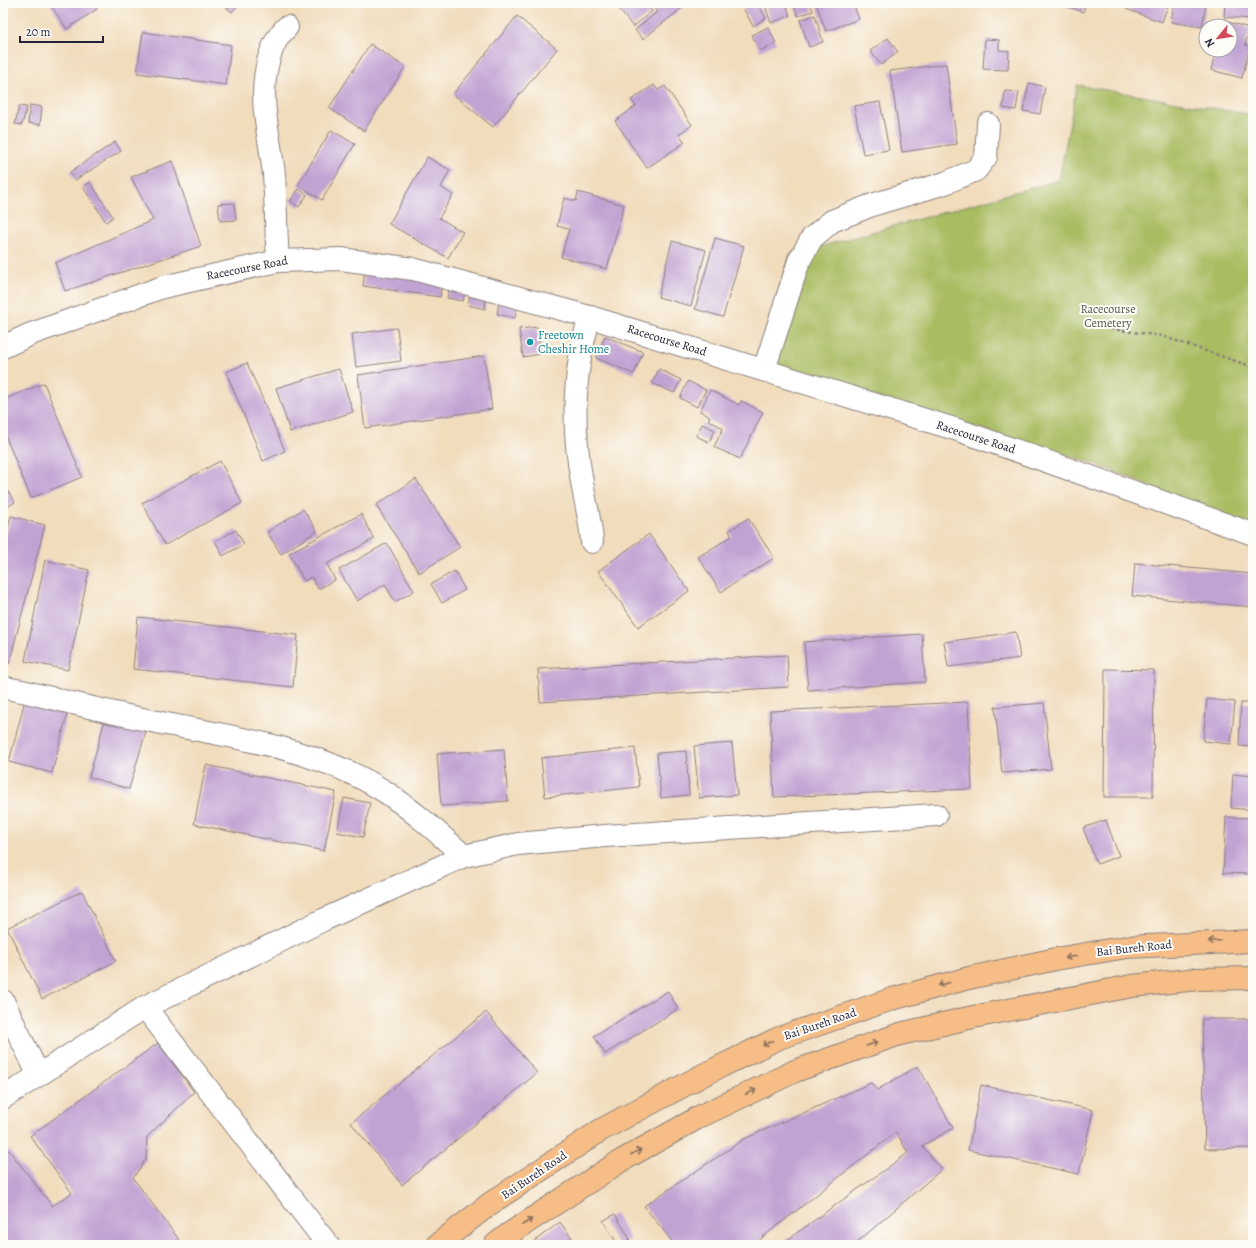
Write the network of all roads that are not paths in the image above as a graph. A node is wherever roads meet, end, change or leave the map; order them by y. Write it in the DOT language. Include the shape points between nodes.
graph roads {
  1 [pos="287,27"];
  2 [pos="988,124"];
  3 [pos="278,260"];
  4 [pos="590,317"];
  5 [pos="3,347"];
  6 [pos="764,370"];
  7 [pos="1253,534"];
  8 [pos="592,542"];
  9 [pos="3,688"];
  10 [pos="936,814"];
  11 [pos="464,856"];
  12 [pos="1253,941"];
  13 [pos="1253,978"];
  14 [pos="3,1001"];
  15 [pos="145,1006"];
  16 [pos="38,1074"];
  17 [pos="3,1098"];
  18 [pos="328,1245"];
  19 [pos="437,1245"];
  20 [pos="495,1245"];
  1 -- 3 [label="street" via="278,36 270,55 265,72 263,102 274,174"];
  2 -- 6 [label="street" via="986,157 976,170 832,221 812,238 799,261"];
  3 -- 4 [label="street, Racecourse Road" via="341,259 414,269"];
  3 -- 5 [label="street, Racecourse Road" via="210,274 164,287 31,334"];
  4 -- 6 [label="street, Racecourse Road"];
  4 -- 8 [label="street" via="576,375 576,406 578,456"];
  6 -- 7 [label="street, Racecourse Road" via="958,430"];
  9 -- 11 [label="street" via="174,727 240,737 314,758 354,774 383,791 422,817"];
  10 -- 11 [label="street" via="605,836 518,844"];
  11 -- 15 [label="street" via="323,920"];
  12 -- 19 [label="highway, Bai Bureh Road, one-way" via="1127,947 1056,959 969,978 892,999 779,1038 601,1130 491,1203"];
  20 -- 13 [label="highway, one-way" via="619,1162 701,1116 795,1071 892,1036 973,1017 1132,986 1198,979"];
  14 -- 16 [label="street"];
  15 -- 16 [label="street"];
  15 -- 18 [label="street"];
  16 -- 17 [label="street"];
}
